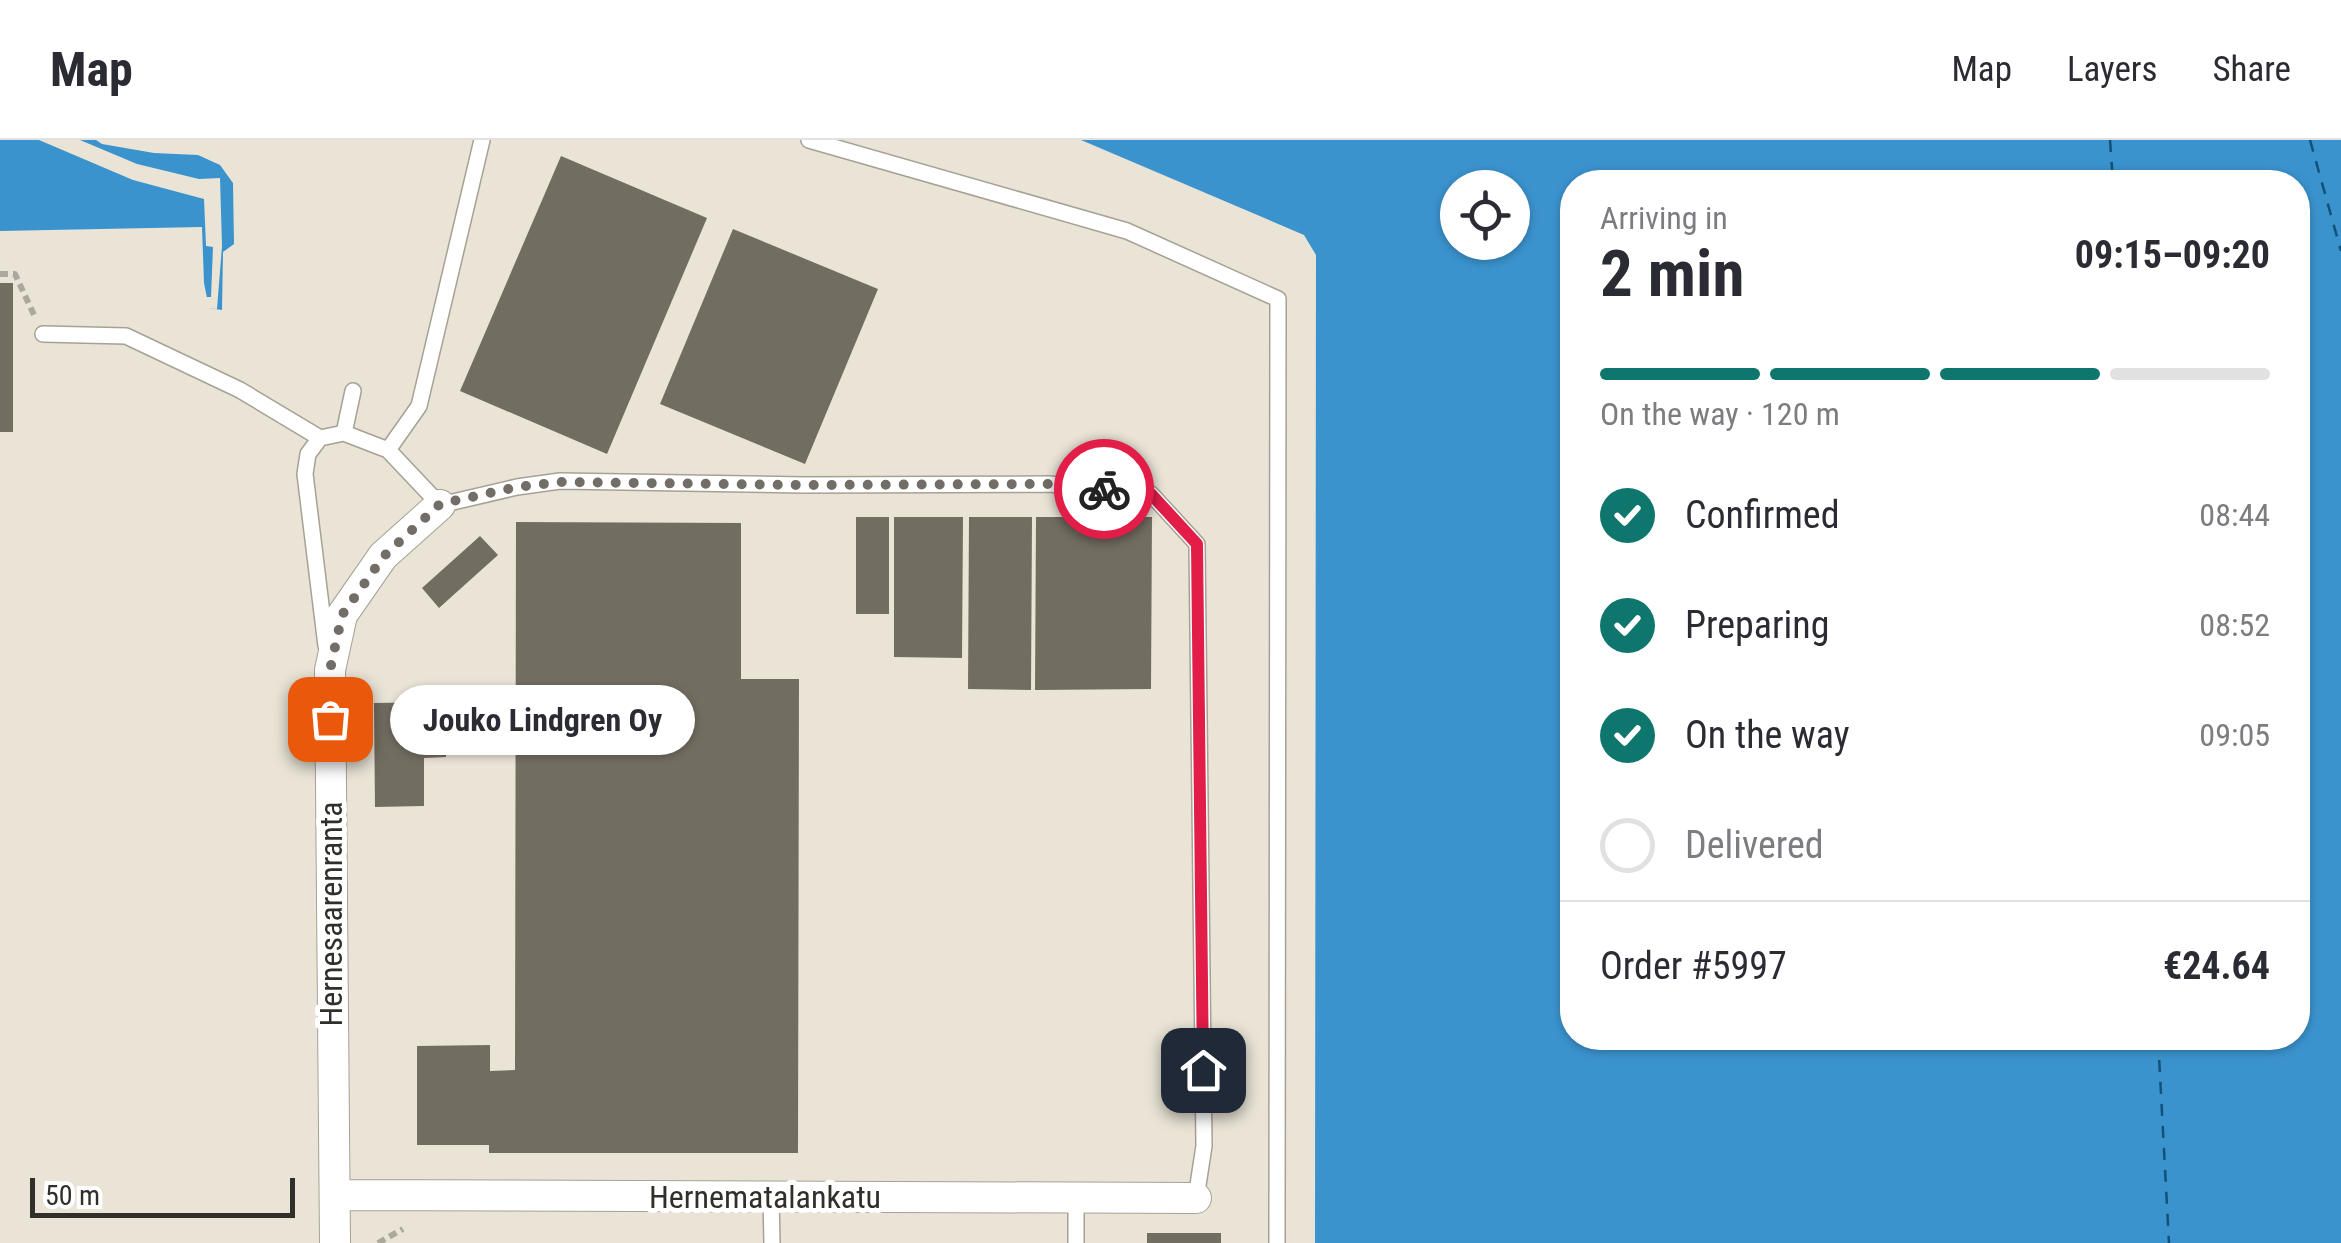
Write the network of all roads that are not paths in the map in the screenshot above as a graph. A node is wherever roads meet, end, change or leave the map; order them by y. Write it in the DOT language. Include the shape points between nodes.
graph roads {
  1 [pos="482,140"];
  2 [pos="810,140"];
  3 [pos="44,334"];
  4 [pos="353,390"];
  5 [pos="344,433"];
  6 [pos="320,438"];
  7 [pos="388,450"];
  8 [pos="440,504"];
  9 [pos="330,670"];
  10 [pos="334,1195"];
  11 [pos="771,1198"];
  12 [pos="1076,1198"];
  13 [pos="1196,1198"];
  14 [pos="334,1243"];
  15 [pos="772,1243"];
  16 [pos="1076,1243"];
  17 [pos="1277,1243"];
  1 -- 7 [label="lane" via="419,406"];
  2 -- 17 [label="lane" via="1127,231 1278,299"];
  3 -- 6 [label="lane" via="126,336 240,390"];
  4 -- 5 [label="lane"];
  5 -- 6 [label="lane"];
  5 -- 7 [label="lane"];
  6 -- 9 [label="lane" via="305,474"];
  7 -- 8 [label="lane"];
  8 -- 9 [label="street, Hernesaarenranta" via="384,556 342,615"];
  8 -- 13 [label="lane" via="560,482 1049,484 1151,494 1197,544 1204,1146"];
  9 -- 10 [label="street, Hernesaarenranta"];
  10 -- 11 [label="street, Hernematalankatu"];
  10 -- 14 [label="street, Hernesaarenranta"];
  11 -- 12 [label="street, Hernematalankatu"];
  11 -- 15 [label="lane"];
  12 -- 13 [label="street, Hernematalankatu"];
  12 -- 16 [label="lane"];
}
